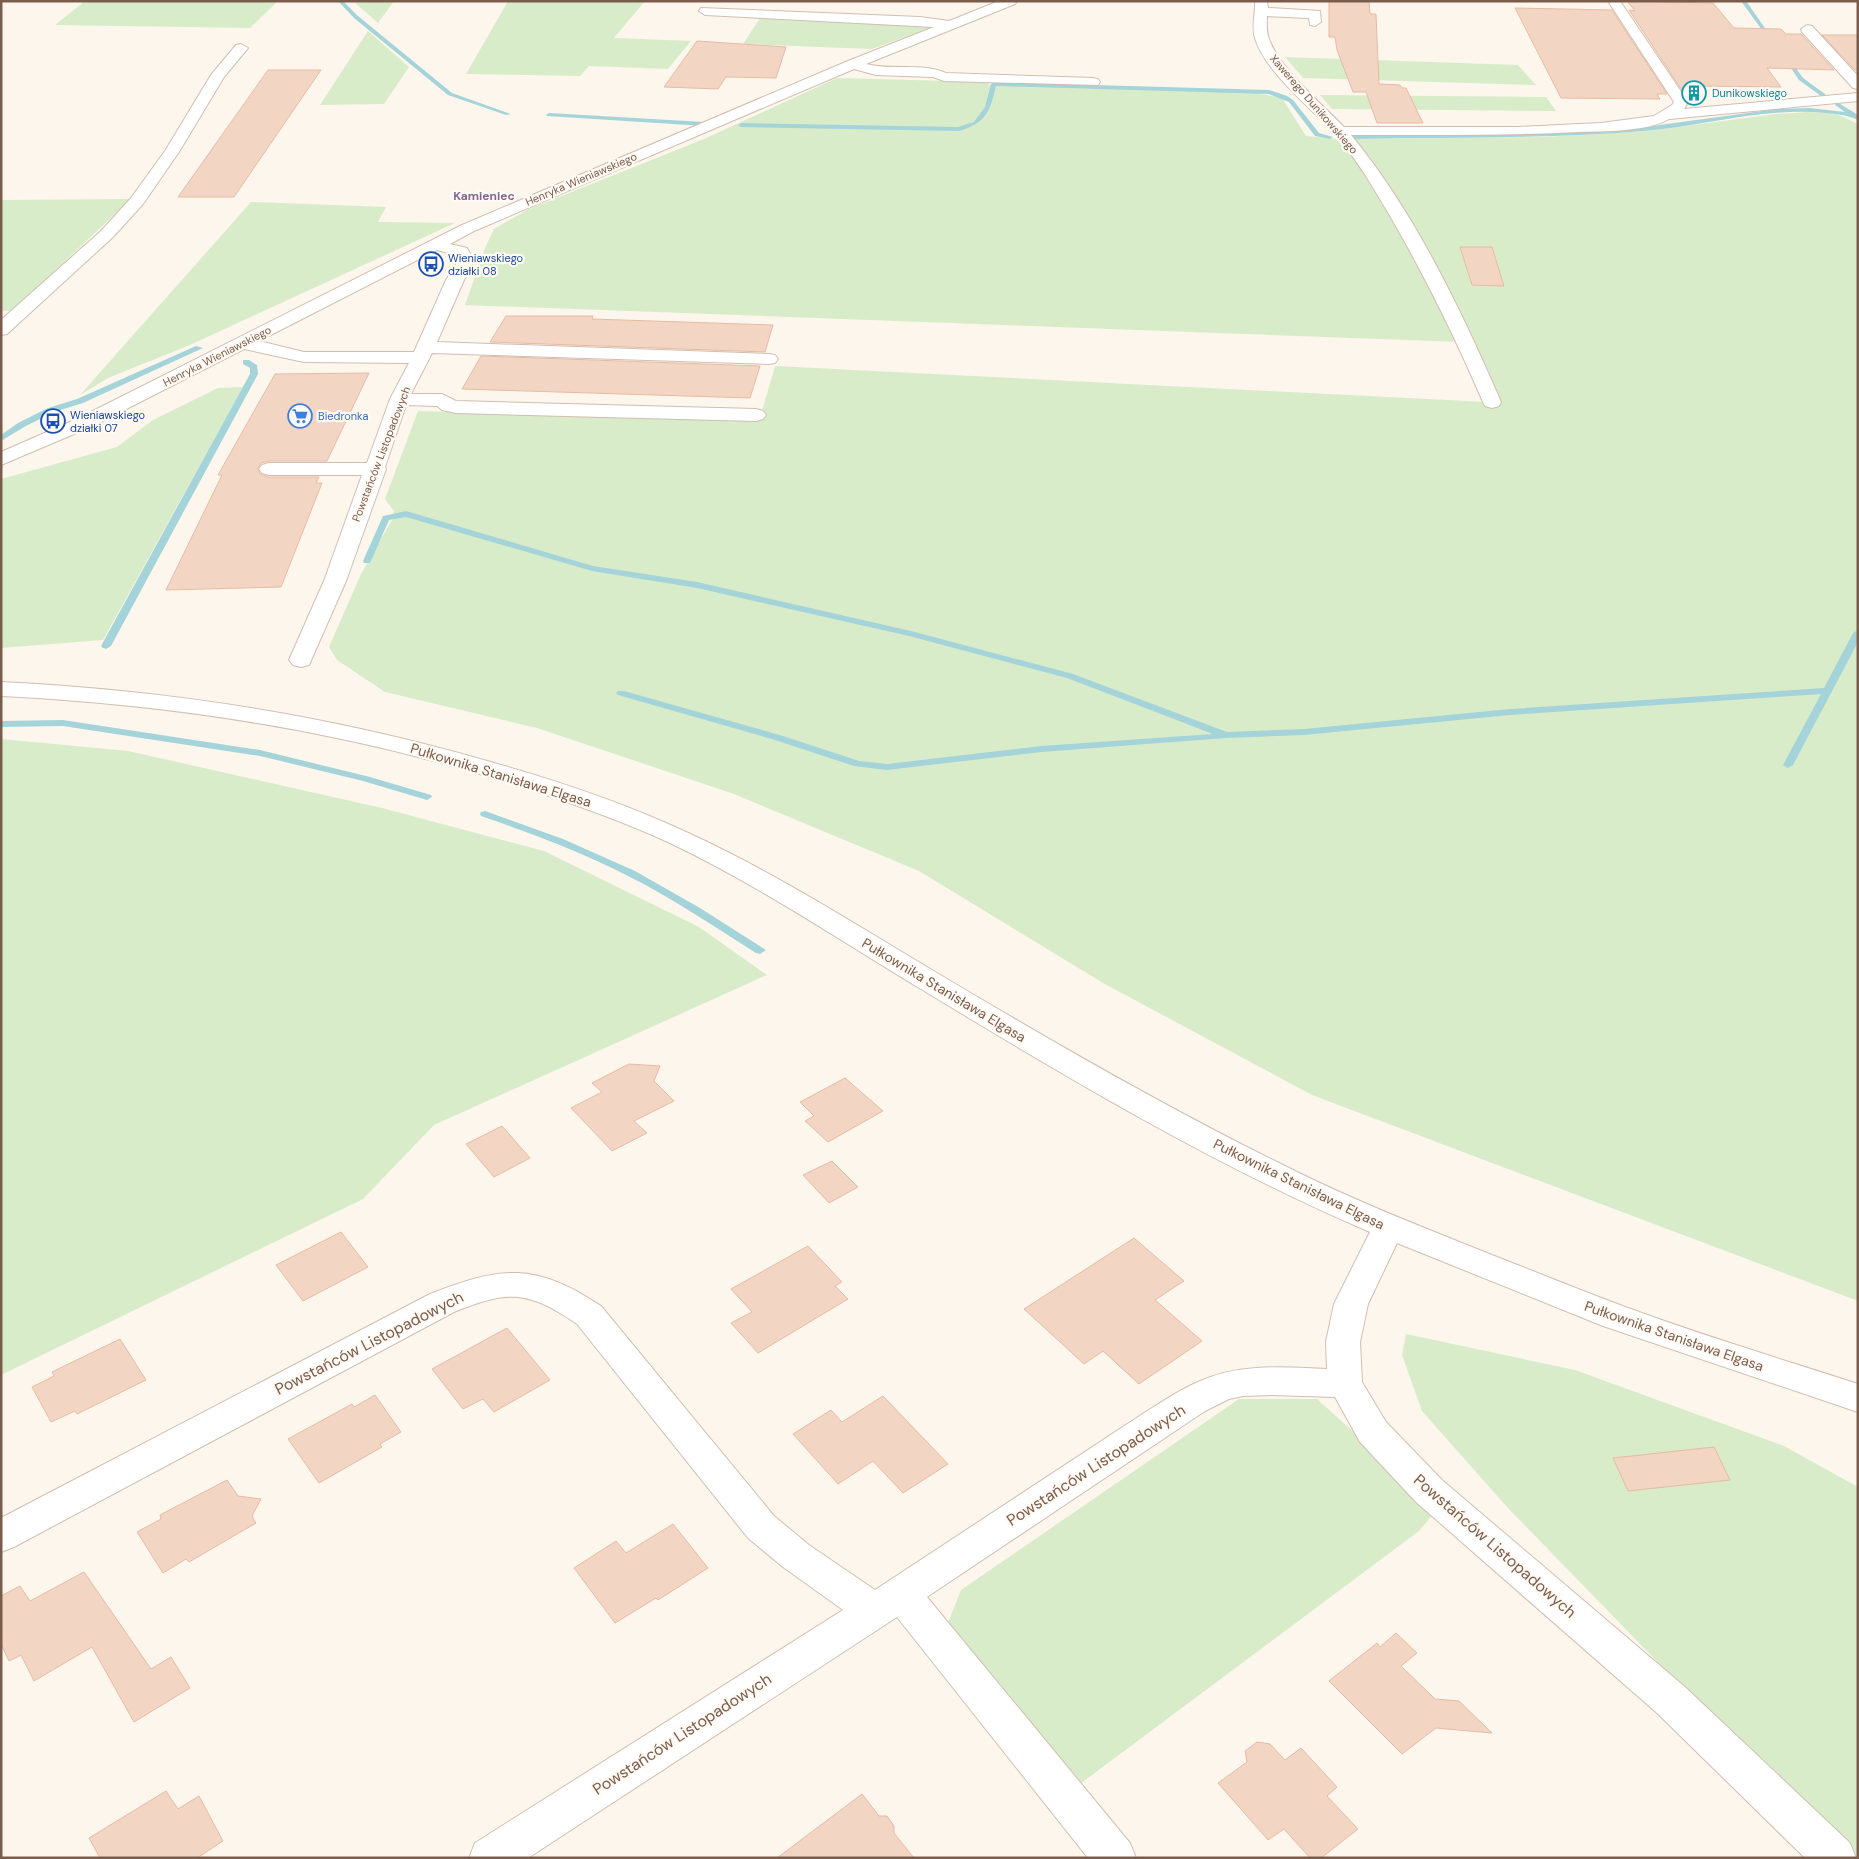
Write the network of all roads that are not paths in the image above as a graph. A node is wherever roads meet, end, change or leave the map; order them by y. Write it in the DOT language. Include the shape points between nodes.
graph roads {
  1 [pos="1011,1"];
  2 [pos="1614,1"];
  3 [pos="1261,7"];
  4 [pos="705,11"];
  5 [pos="761,17"];
  6 [pos="1315,22"];
  7 [pos="948,27"];
  8 [pos="1807,29"];
  9 [pos="241,48"];
  10 [pos="852,64"];
  11 [pos="1094,82"];
  12 [pos="1858,85"];
  13 [pos="1858,97"];
  14 [pos="1669,115"];
  15 [pos="1340,131"];
  16 [pos="434,244"];
  17 [pos="1,330"];
  18 [pos="242,343"];
  19 [pos="423,352"];
  20 [pos="769,359"];
  21 [pos="399,399"];
  22 [pos="1492,402"];
  23 [pos="756,415"];
  24 [pos="1,459"];
  25 [pos="269,469"];
  26 [pos="376,469"];
  27 [pos="301,660"];
  28 [pos="1,689"];
  29 [pos="1388,1227"];
  30 [pos="1345,1383"];
  31 [pos="1858,1398"];
  32 [pos="1,1536"];
  33 [pos="887,1602"];
  34 [pos="490,1858"];
  35 [pos="1115,1858"];
  36 [pos="1835,1858"];
  1 -- 7 [label="street, Henryka Wieniawskiego"];
  2 -- 14 [label="street" via="1681,102"];
  3 -- 6 [label="street" via="1315,14"];
  3 -- 15 [label="street, Xawerego Dunikowskiego" via="1262,40 1268,51"];
  4 -- 7 [label="street" via="920,21"];
  5 -- 7 [label="street"];
  7 -- 10 [label="street, Henryka Wieniawskiego"];
  8 -- 12 [label="street"];
  9 -- 17 [label="street" via="218,75 172,152 137,201 107,234"];
  10 -- 11 [label="street" via="876,71 935,73 944,77"];
  10 -- 16 [label="street, Henryka Wieniawskiego"];
  13 -- 14 [label="street"];
  14 -- 15 [label="street" via="1641,123 1556,130"];
  15 -- 22 [label="street, Xawerego Dunikowskiego" via="1402,222 1468,345"];
  16 -- 18 [label="street, Henryka Wieniawskiego"];
  16 -- 19 [label="street, Powstańców Listopadowych" via="461,252 466,261"];
  18 -- 19 [label="street" via="304,357"];
  18 -- 24 [label="street, Henryka Wieniawskiego" via="86,422"];
  19 -- 20 [label="street"];
  19 -- 21 [label="street, Powstańców Listopadowych"];
  21 -- 23 [label="street" via="442,400 449,406"];
  21 -- 26 [label="street, Powstańców Listopadowych"];
  25 -- 26 [label="street"];
  26 -- 27 [label="street, Powstańców Listopadowych" via="335,581"];
  28 -- 29 [label="street, Pułkownika Stanisława Elgasa" via="160,700 322,726 494,770 611,809 676,836 754,875 1141,1106 1270,1172"];
  29 -- 30 [label="street" via="1351,1304 1343,1342"];
  29 -- 31 [label="street, Pułkownika Stanisława Elgasa" via="1583,1305"];
  30 -- 33 [label="street, Powstańców Listopadowych" via="1228,1385 1196,1399"];
  30 -- 36 [label="street, Powstańców Listopadowych" via="1373,1432 1429,1491 1671,1700"];
  32 -- 33 [label="street, Powstańców Listopadowych" via="442,1303 472,1290 524,1283 570,1301 589,1316 761,1527 796,1556"];
  33 -- 34 [label="street, Powstańców Listopadowych"];
  33 -- 35 [label="street"];
}
